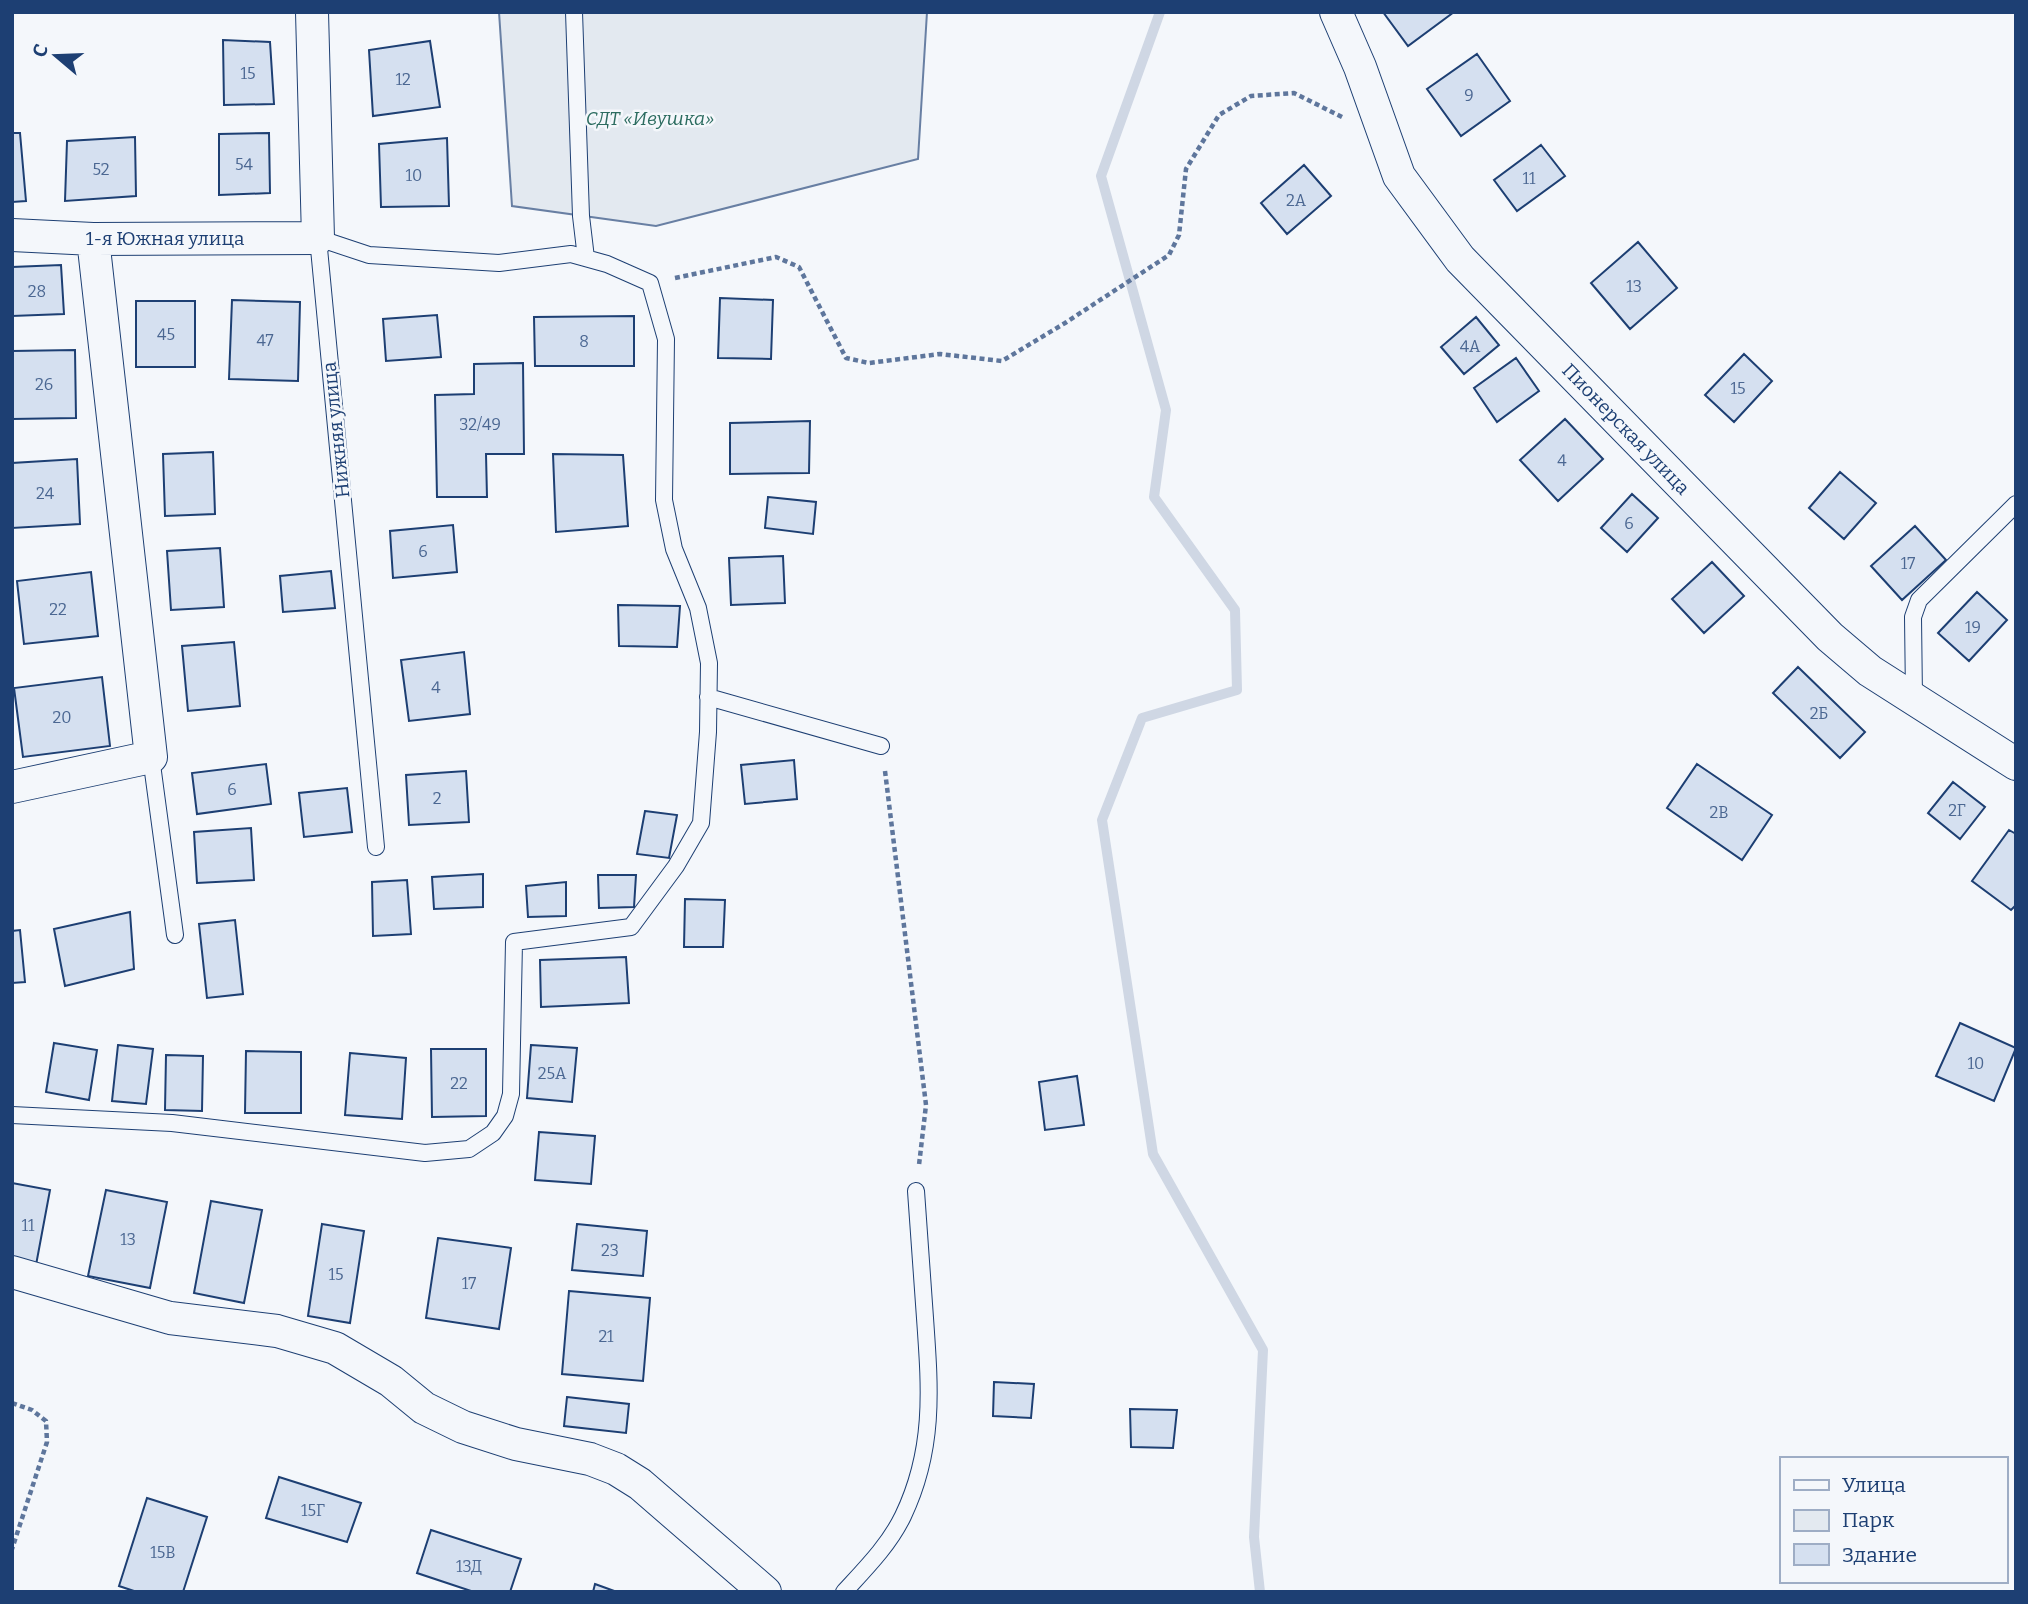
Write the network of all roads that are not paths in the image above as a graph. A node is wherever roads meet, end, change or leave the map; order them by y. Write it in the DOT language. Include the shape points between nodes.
graph roads {
  1 [pos="312,12"];
  2 [pos="574,12"];
  3 [pos="1336,12"];
  4 [pos="12,236"];
  5 [pos="318,238"];
  6 [pos="93,239"];
  7 [pos="586,258"];
  8 [pos="2016,504"];
  9 [pos="708,697"];
  10 [pos="1914,698"];
  11 [pos="881,746"];
  12 [pos="151,757"];
  13 [pos="2016,764"];
  14 [pos="12,786"];
  15 [pos="376,847"];
  16 [pos="175,935"];
  17 [pos="12,1115"];
  18 [pos="916,1191"];
  19 [pos="12,1272"];
  20 [pos="765,1592"];
  21 [pos="844,1592"];
  1 -- 5 [label="street, Нижняя улица"];
  2 -- 7 [label="lane"];
  3 -- 10 [label="street, Пионерская улица" via="1399,176 1460,259 1830,637 1870,671"];
  4 -- 6 [label="street, 1-я Южная улица"];
  5 -- 6 [label="street, 1-я Южная улица"];
  5 -- 7 [label="lane" via="369,255 499,263 571,254"];
  5 -- 15 [label="lane, Нижняя улица"];
  6 -- 12 [label="street"];
  7 -- 9 [label="lane" via="650,283 666,339 664,500 674,549 698,608 709,663"];
  8 -- 10 [label="lane" via="1919,600 1913,617"];
  9 -- 11 [label="lane"];
  9 -- 17 [label="lane" via="701,823 677,866 631,927 514,942 511,1094 505,1116 493,1133 469,1149 425,1153 172,1123"];
  10 -- 13 [label="street, Пионерская улица"];
  12 -- 14 [label="street"];
  12 -- 16 [label="lane"];
  18 -- 21 [label="lane" via="930,1397 925,1450 902,1518 881,1552"];
  19 -- 20 [label="street" via="170,1318 277,1331 335,1348 391,1381 424,1408 463,1427 617,1469"];
}
